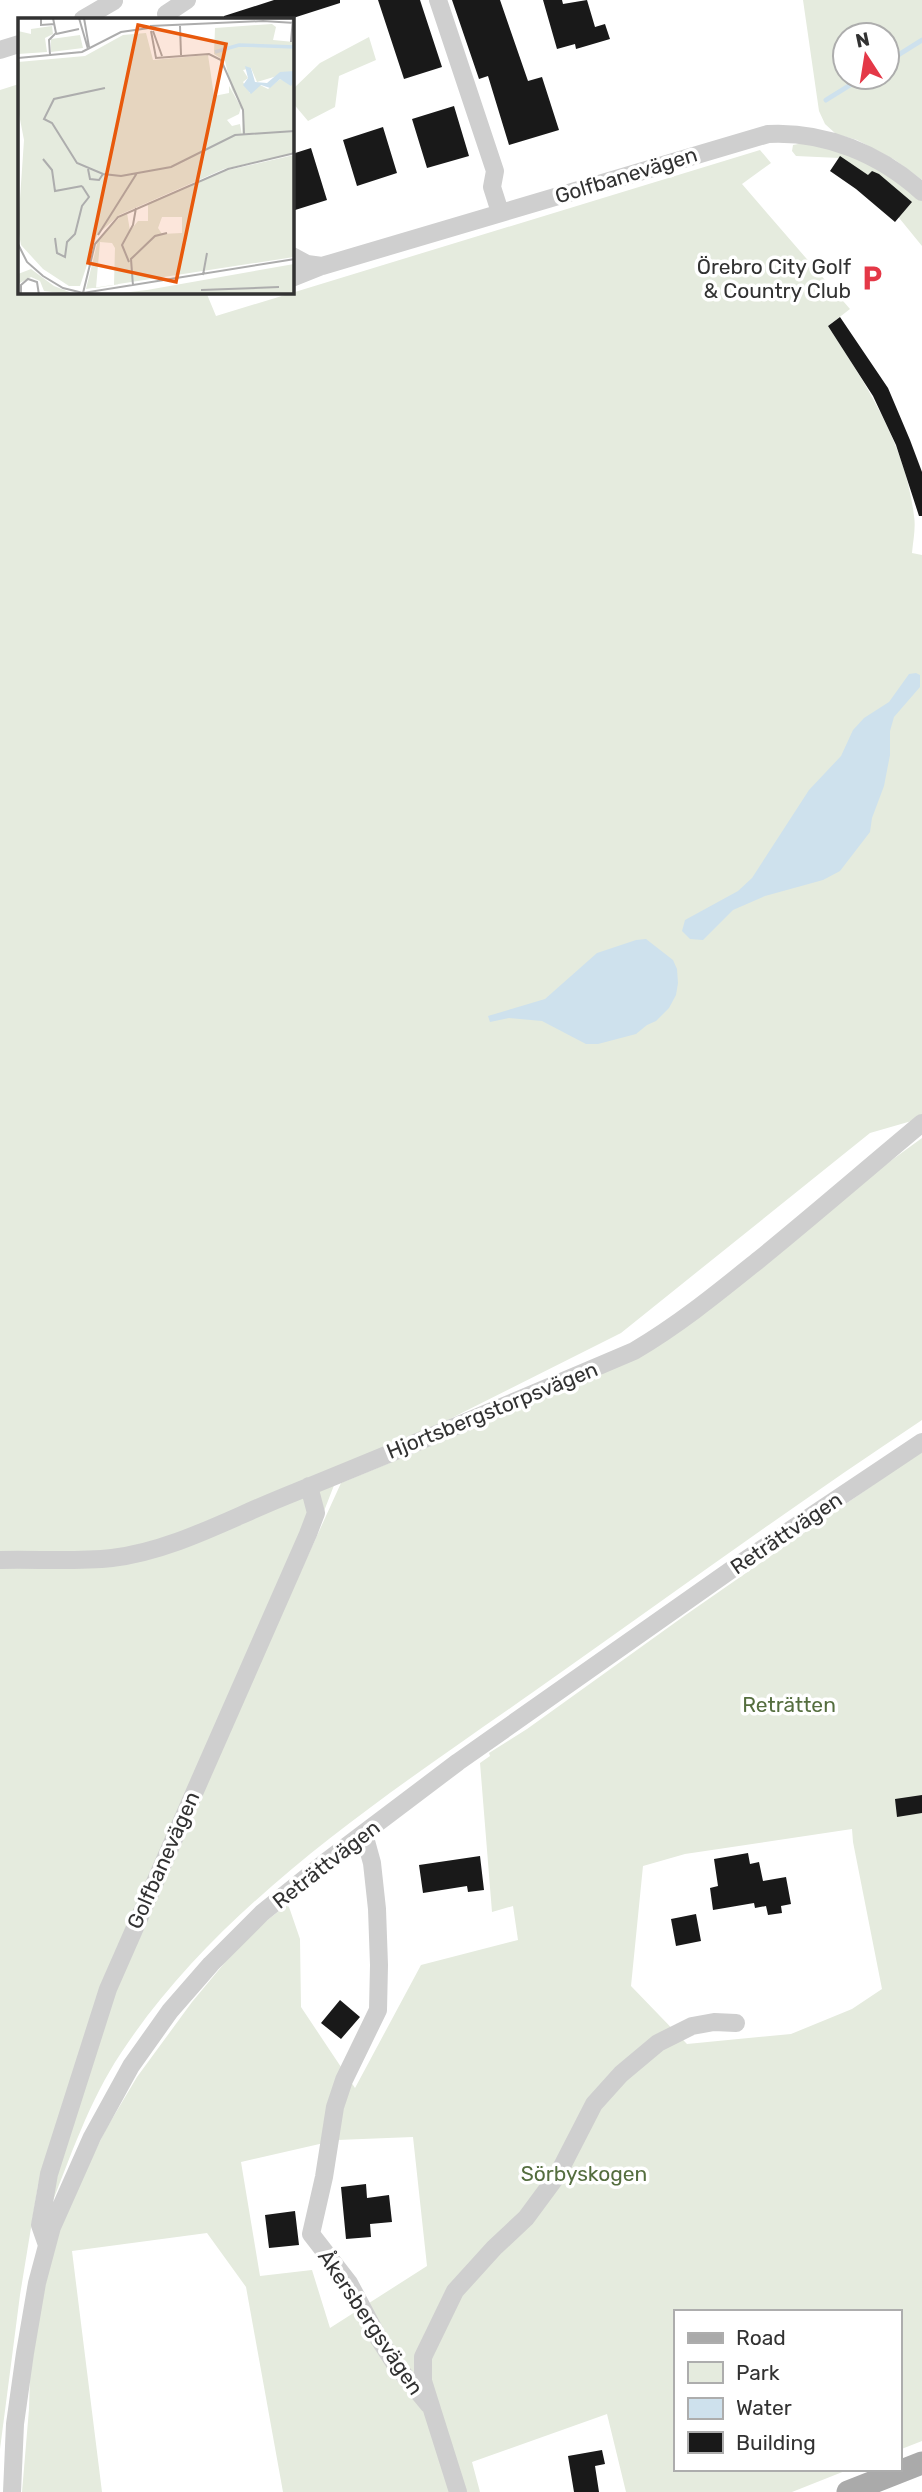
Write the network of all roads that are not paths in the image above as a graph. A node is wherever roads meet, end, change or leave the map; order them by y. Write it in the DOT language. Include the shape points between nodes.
graph roads {
  1 [pos="114,0"];
  2 [pos="187,0"];
  3 [pos="438,0"];
  4 [pos="165,11"];
  5 [pos="85,18"];
  6 [pos="117,18"];
  7 [pos="18,44"];
  8 [pos="0,50"];
  9 [pos="922,192"];
  10 [pos="500,212"];
  11 [pos="294,257"];
  12 [pos="322,266"];
  13 [pos="294,277"];
  14 [pos="922,1123"];
  15 [pos="922,1442"];
  16 [pos="309,1486"];
  17 [pos="0,1560"];
  18 [pos="363,1834"];
  19 [pos="736,2024"];
  20 [pos="47,2245"];
  21 [pos="429,2405"];
  22 [pos="922,2463"];
  23 [pos="12,2492"];
  24 [pos="458,2492"];
  25 [pos="848,2492"];
  1 -- 5 [label="street"];
  1 -- 6 [label="street"];
  2 -- 4 [label="street"];
  3 -- 10 [label="street" via="495,171 492,187"];
  7 -- 8 [label="street"];
  9 -- 10 [label="street, Golfbanevägen" via="876,158 826,139 768,134"];
  10 -- 12 [label="street, Golfbanevägen"];
  11 -- 12 [label="street"];
  12 -- 13 [label="street, Golfbanevägen"];
  14 -- 16 [label="street, Hjortsbergstorpsvägen" via="663,1334 623,1355"];
  15 -- 18 [label="street, Reträttvägen" via="738,1565"];
  16 -- 17 [label="street, Hjortsbergstorpsvägen" via="146,1551 111,1558"];
  16 -- 20 [label="street, Golfbanevägen" via="316,1513 308,1534 108,1989 49,2174 40,2225"];
  18 -- 20 [label="street, Reträttvägen" via="262,1913 170,2011 131,2066 92,2137"];
  18 -- 21 [label="street, Åkersbergsvägen" via="372,1863 377,1909 378,2010 335,2107 311,2234 349,2283 395,2364"];
  19 -- 21 [label="street, Åkersbergsvägen" via="692,2026 658,2043 594,2104 557,2176 534,2208 455,2291 423,2357"];
  20 -- 23 [label="street, Reträttvägen" via="15,2424"];
  21 -- 24 [label="street, Åkersbergsvägen"];
  22 -- 25 [label="main road"];
}
